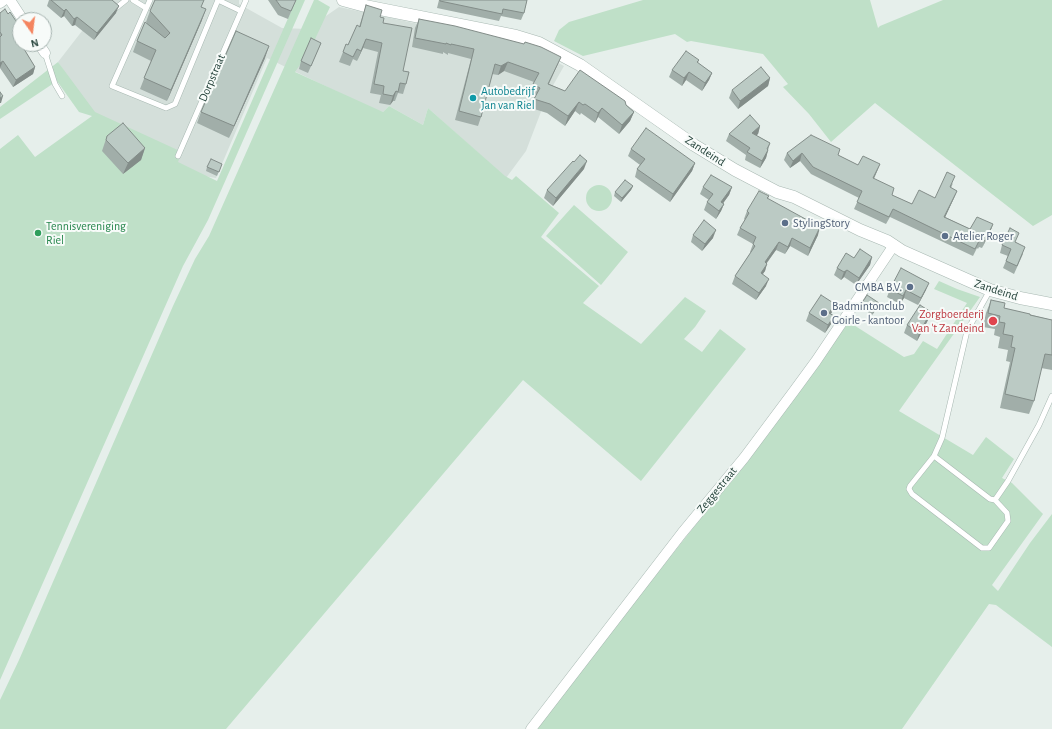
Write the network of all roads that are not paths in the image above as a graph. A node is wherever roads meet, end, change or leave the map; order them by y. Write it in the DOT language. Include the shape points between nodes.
graph roads {
  1 [pos="4,0"];
  2 [pos="10,0"];
  3 [pos="126,0"];
  4 [pos="133,0"];
  5 [pos="150,0"];
  6 [pos="218,0"];
  7 [pos="246,0"];
  8 [pos="343,0"];
  9 [pos="0,3"];
  10 [pos="366,3"];
  11 [pos="116,8"];
  12 [pos="146,8"];
  13 [pos="241,11"];
  14 [pos="18,12"];
  15 [pos="45,53"];
  16 [pos="62,96"];
  17 [pos="178,156"];
  18 [pos="894,245"];
  19 [pos="990,290"];
  20 [pos="1052,304"];
  21 [pos="1052,396"];
  22 [pos="934,456"];
  23 [pos="995,500"];
  24 [pos="531,729"];
  1 -- 9 [label="street"];
  2 -- 14 [label="street"];
  3 -- 11 [label="lane"];
  4 -- 12 [label="lane"];
  5 -- 12 [label="lane"];
  6 -- 12 [label="lane" via="174,104 166,108 112,86"];
  6 -- 13 [label="lane"];
  7 -- 13 [label="lane, Dorpstraat"];
  8 -- 10 [label="street"];
  10 -- 18 [label="street, Zandeind" via="539,43 580,64 694,145 735,170"];
  13 -- 17 [label="lane, Dorpstraat"];
  15 -- 16 [label="lane" via="55,84"];
  18 -- 19 [label="street, Zandeind" via="902,251"];
  18 -- 24 [label="street, Zeggestraat" via="802,381"];
  19 -- 20 [label="street, Zandeind"];
  19 -- 22 [label="lane" via="967,331 943,435"];
  21 -- 23 [label="lane" via="1039,425"];
  22 -- 23 [label="lane" via="990,499"];
  22 -- 23 [label="lane" via="910,486 910,492 982,548 991,546 1008,521 1006,513"];
}
